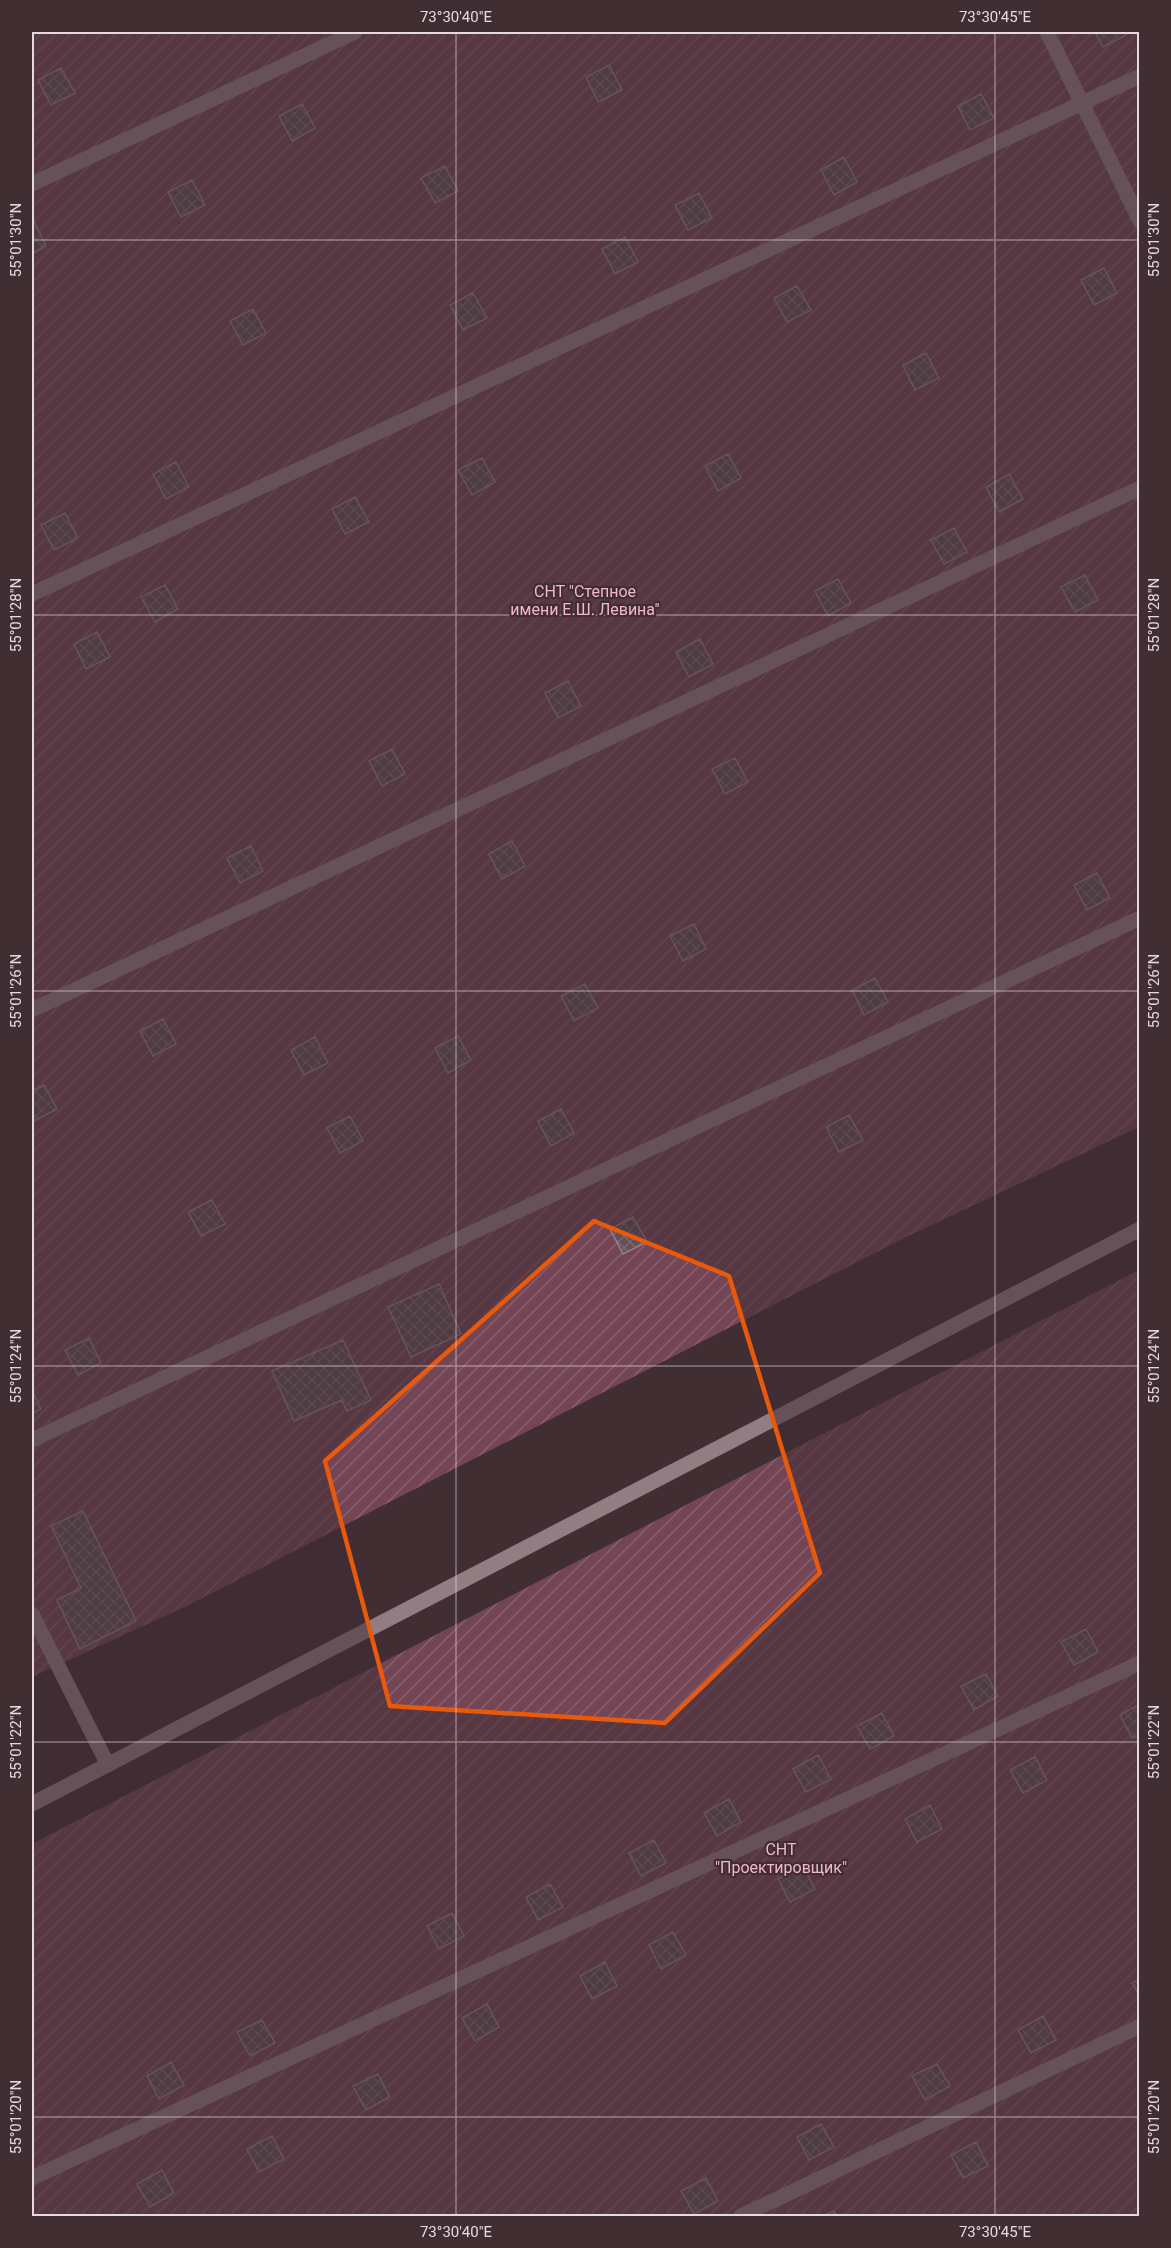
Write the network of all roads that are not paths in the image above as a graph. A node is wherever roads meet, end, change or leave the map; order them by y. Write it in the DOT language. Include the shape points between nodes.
graph roads {
  1 [pos="355,32"];
  2 [pos="1047,32"];
  3 [pos="1140,76"];
  4 [pos="1082,103"];
  5 [pos="32,183"];
  6 [pos="1140,221"];
  7 [pos="1140,488"];
  8 [pos="32,594"];
  9 [pos="1140,918"];
  10 [pos="32,1010"];
  11 [pos="1140,1229"];
  12 [pos="32,1440"];
  13 [pos="32,1614"];
  14 [pos="1140,1663"];
  15 [pos="108,1765"];
  16 [pos="32,1804"];
  17 [pos="1140,2026"];
  18 [pos="32,2178"];
  19 [pos="741,2217"];
  1 -- 5 [label="street"];
  2 -- 4 [label="street"];
  3 -- 4 [label="street"];
  4 -- 6 [label="street"];
  4 -- 8 [label="street"];
  7 -- 10 [label="street"];
  9 -- 12 [label="street"];
  11 -- 15 [label="street"];
  13 -- 15 [label="street"];
  14 -- 18 [label="street"];
  15 -- 16 [label="street"];
  17 -- 19 [label="street"];
}
